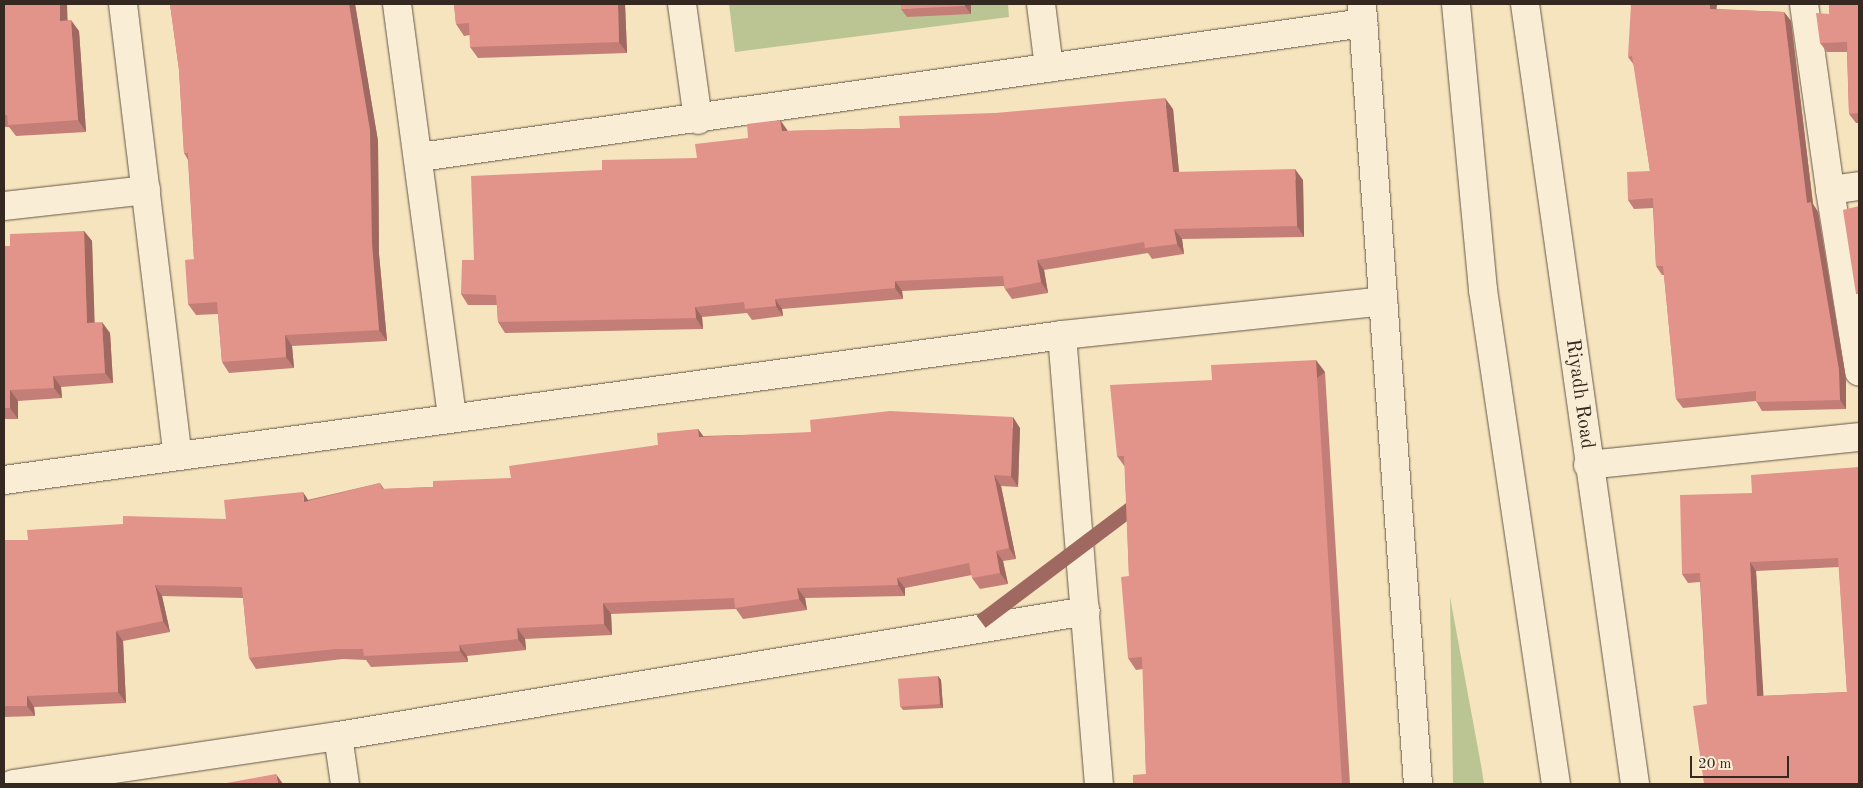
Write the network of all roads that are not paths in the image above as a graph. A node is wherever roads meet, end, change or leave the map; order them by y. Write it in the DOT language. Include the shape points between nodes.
graph roads {
  1 [pos="123,4"];
  2 [pos="397,4"];
  3 [pos="682,4"];
  4 [pos="1041,4"];
  5 [pos="1456,4"];
  6 [pos="1525,4"];
  7 [pos="1804,4"];
  8 [pos="1363,13"];
  9 [pos="1048,67"];
  10 [pos="698,120"];
  11 [pos="420,157"];
  12 [pos="1859,186"];
  13 [pos="146,190"];
  14 [pos="1830,190"];
  15 [pos="4,206"];
  16 [pos="1383,301"];
  17 [pos="1062,335"];
  18 [pos="1859,372"];
  19 [pos="452,417"];
  20 [pos="1859,437"];
  21 [pos="178,456"];
  22 [pos="1588,465"];
  23 [pos="4,480"];
  24 [pos="1086,611"];
  25 [pos="338,736"];
  26 [pos="71,780"];
  27 [pos="12,784"];
  28 [pos="345,784"];
  29 [pos="1099,784"];
  30 [pos="1418,784"];
  31 [pos="1556,784"];
  32 [pos="1634,784"];
  1 -- 13 [label="street"];
  2 -- 11 [label="street"];
  3 -- 10 [label="street"];
  4 -- 9 [label="street"];
  5 -- 31 [label="street" via="1483,290"];
  6 -- 22 [label="street, Riyadh Road"];
  7 -- 14 [label="street"];
  8 -- 9 [label="street"];
  8 -- 16 [label="street"];
  9 -- 10 [label="street"];
  10 -- 11 [label="street"];
  11 -- 19 [label="street"];
  12 -- 14 [label="street"];
  13 -- 15 [label="street"];
  13 -- 21 [label="street"];
  14 -- 18 [label="street"];
  16 -- 17 [label="street"];
  16 -- 30 [label="street"];
  17 -- 19 [label="street"];
  17 -- 24 [label="street"];
  19 -- 21 [label="street"];
  20 -- 22 [label="street"];
  21 -- 23 [label="street"];
  22 -- 32 [label="street, Riyadh Road"];
  24 -- 25 [label="street"];
  24 -- 29 [label="street"];
  25 -- 26 [label="street"];
  25 -- 28 [label="street"];
  26 -- 27 [label="street"];
}
